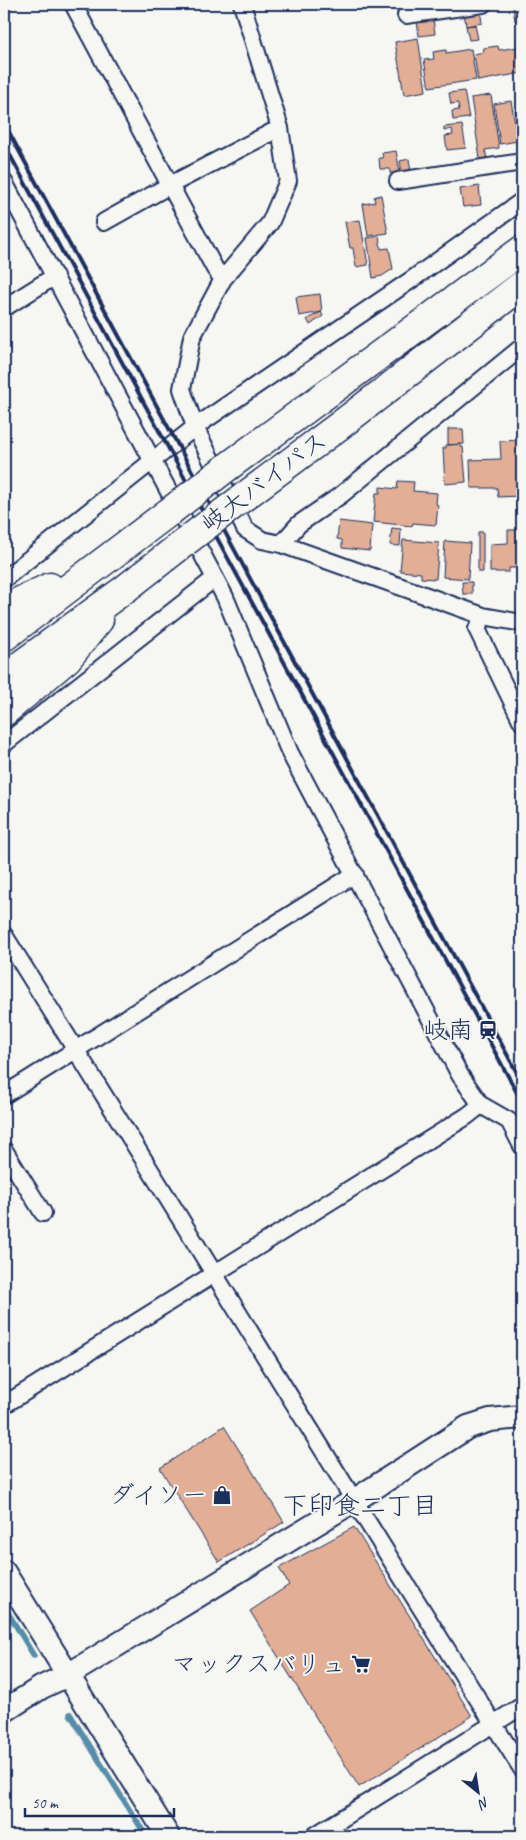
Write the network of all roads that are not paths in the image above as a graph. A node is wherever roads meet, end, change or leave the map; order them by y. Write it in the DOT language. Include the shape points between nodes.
graph roads {
  1 [pos="73,4"];
  2 [pos="242,4"];
  3 [pos="483,4"];
  4 [pos="406,15"];
  5 [pos="280,128"];
  6 [pos="522,162"];
  7 [pos="398,181"];
  8 [pos="4,182"];
  9 [pos="170,185"];
  10 [pos="522,201"];
  11 [pos="104,222"];
  12 [pos="522,250"];
  13 [pos="55,276"];
  14 [pos="222,279"];
  15 [pos="522,285"];
  16 [pos="4,308"];
  17 [pos="522,347"];
  18 [pos="195,427"];
  19 [pos="153,460"];
  20 [pos="281,544"];
  21 [pos="101,563"];
  22 [pos="215,578"];
  23 [pos="4,579"];
  24 [pos="125,588"];
  25 [pos="4,609"];
  26 [pos="483,616"];
  27 [pos="522,623"];
  28 [pos="4,637"];
  29 [pos="4,677"];
  30 [pos="4,712"];
  31 [pos="522,722"];
  32 [pos="4,744"];
  33 [pos="355,874"];
  34 [pos="4,935"];
  35 [pos="76,1050"];
  36 [pos="4,1095"];
  37 [pos="481,1105"];
  38 [pos="522,1146"];
  39 [pos="4,1150"];
  40 [pos="43,1213"];
  41 [pos="214,1272"];
  42 [pos="4,1405"];
  43 [pos="522,1417"];
  44 [pos="355,1500"];
  45 [pos="4,1572"];
  46 [pos="68,1675"];
  47 [pos="522,1706"];
  48 [pos="4,1711"];
  49 [pos="493,1723"];
  50 [pos="522,1769"];
  51 [pos="168,1836"];
  52 [pos="314,1836"];
  1 -- 9 [label="street"];
  2 -- 5 [label="street"];
  3 -- 4 [label="street"];
  5 -- 9 [label="street"];
  5 -- 14 [label="street" via="288,181 270,223"];
  6 -- 7 [label="street"];
  8 -- 13 [label="street"];
  9 -- 11 [label="street"];
  9 -- 14 [label="street"];
  10 -- 18 [label="street"];
  12 -- 21 [label="highway, 岐大バイパス, bridge"];
  13 -- 16 [label="street"];
  13 -- 19 [label="street"];
  14 -- 18 [label="street" via="192,337 182,389"];
  15 -- 24 [label="highway, 岐大バイパス, bridge"];
  17 -- 20 [label="street" via="341,495 299,524"];
  18 -- 19 [label="street"];
  18 -- 20 [label="street" via="245,529 262,540"];
  19 -- 22 [label="street"];
  19 -- 23 [label="street"];
  20 -- 26 [label="street"];
  21 -- 25 [label="highway"];
  21 -- 28 [label="highway, 岐大バイパス"];
  22 -- 32 [label="street"];
  22 -- 33 [label="street" via="290,752"];
  24 -- 29 [label="highway, 岐大バイパス"];
  24 -- 30 [label="highway" via="67,658"];
  26 -- 27 [label="street"];
  26 -- 31 [label="street" via="477,630"];
  33 -- 35 [label="street"];
  33 -- 37 [label="street" via="460,1075"];
  34 -- 35 [label="street"];
  35 -- 36 [label="street"];
  35 -- 41 [label="street"];
  37 -- 38 [label="street" via="509,1121"];
  37 -- 41 [label="street"];
  39 -- 40 [label="street"];
  41 -- 42 [label="street"];
  41 -- 44 [label="street"];
  43 -- 44 [label="street" via="490,1420 468,1427"];
  44 -- 46 [label="street"];
  44 -- 49 [label="street"];
  45 -- 46 [label="street"];
  46 -- 48 [label="street"];
  46 -- 51 [label="street"];
  47 -- 49 [label="street"];
  49 -- 50 [label="street"];
  49 -- 52 [label="street"];
}
